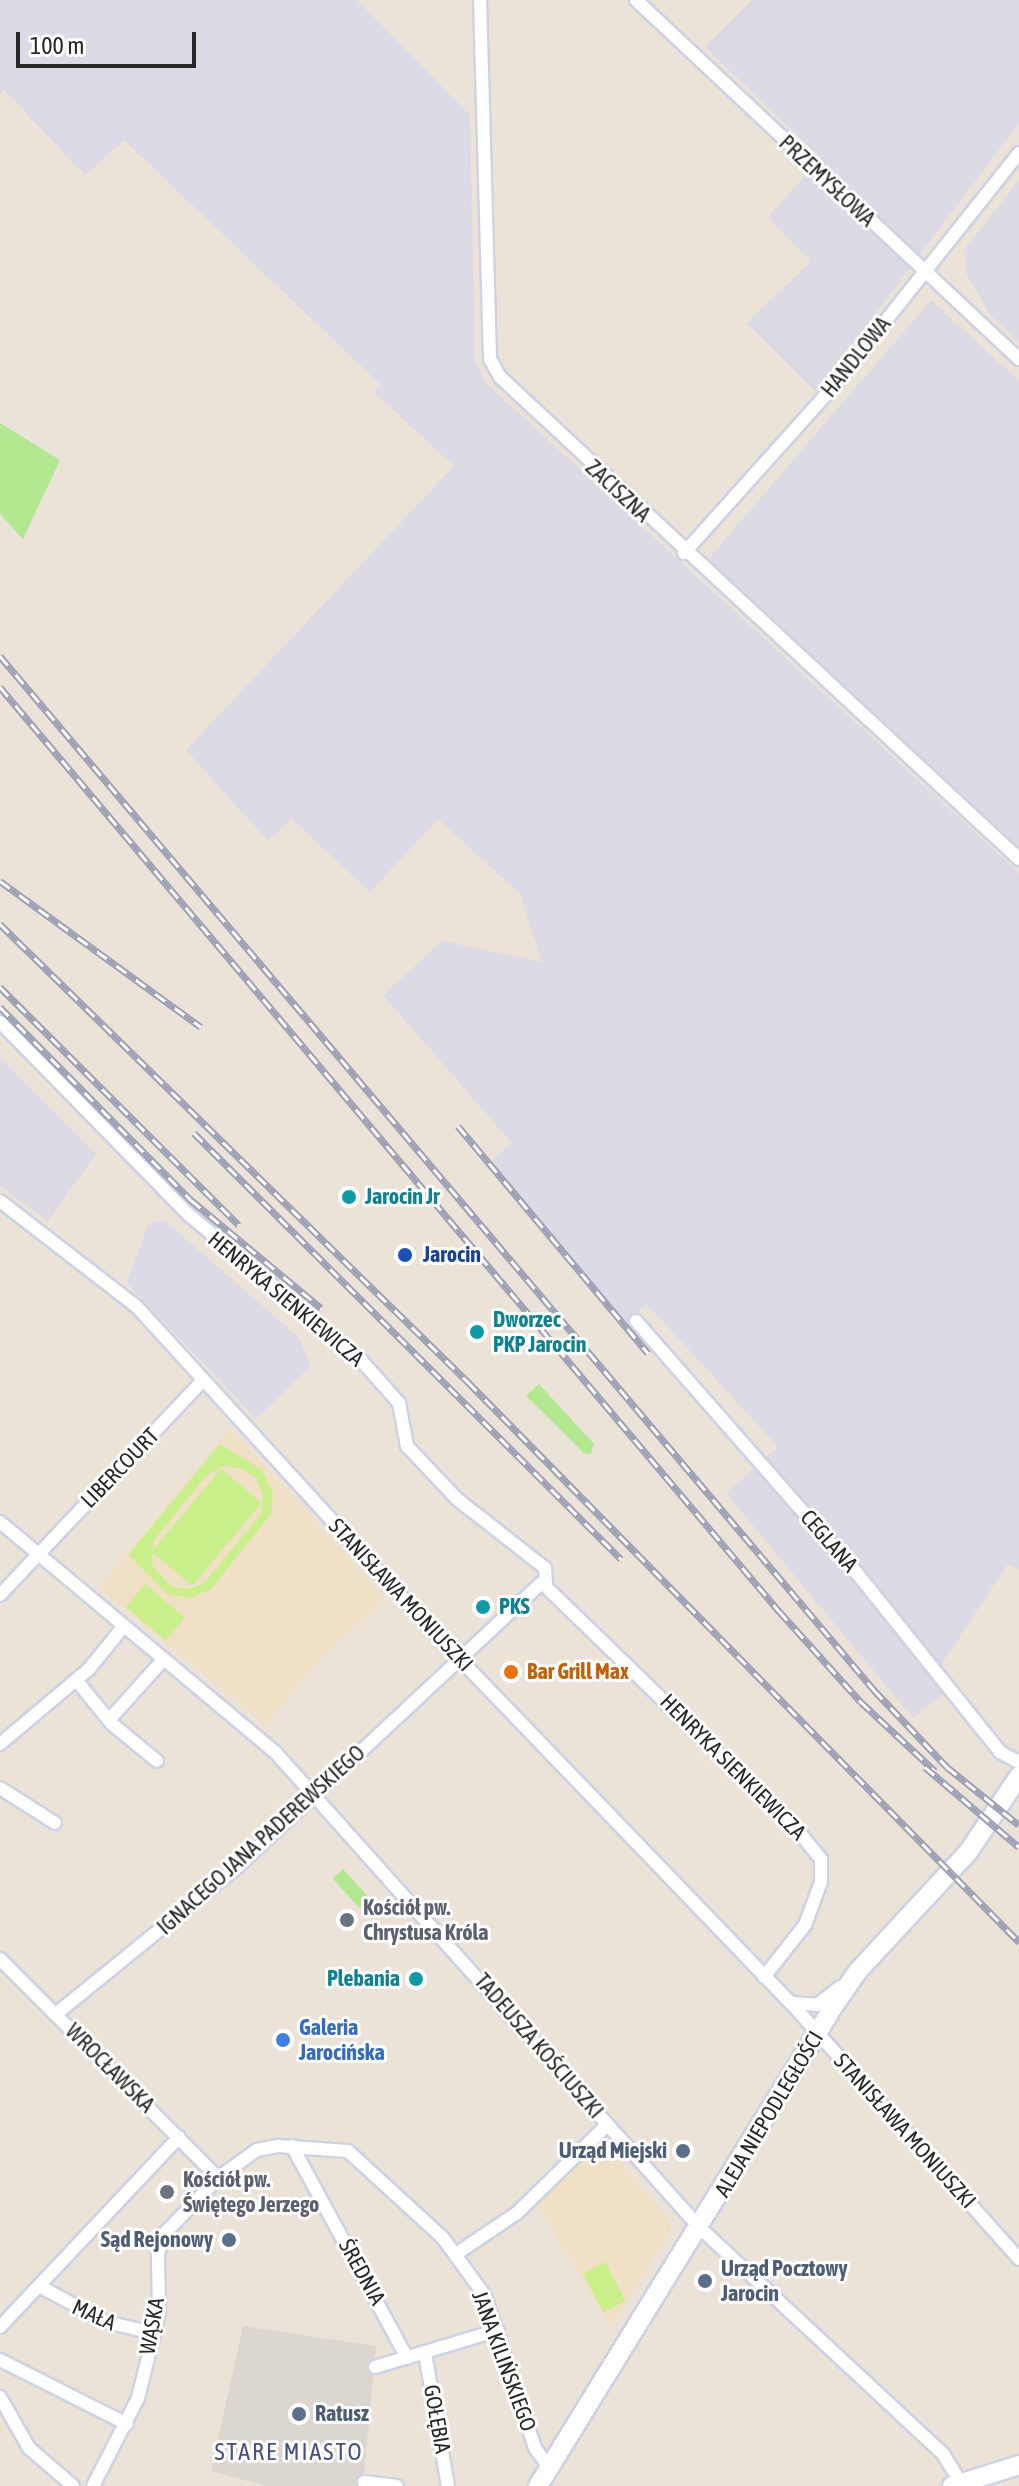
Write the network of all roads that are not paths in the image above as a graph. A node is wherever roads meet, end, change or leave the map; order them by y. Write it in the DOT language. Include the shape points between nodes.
graph roads {
  1 [pos="480,0"];
  2 [pos="636,0"];
  3 [pos="1019,153"];
  4 [pos="924,271"];
  5 [pos="1019,359"];
  6 [pos="684,553"];
  7 [pos="1019,859"];
  8 [pos="0,1022"];
  9 [pos="0,1201"];
  10 [pos="636,1321"];
  11 [pos="203,1380"];
  12 [pos="0,1522"];
  13 [pos="36,1555"];
  14 [pos="546,1583"];
  15 [pos="0,1595"];
  16 [pos="123,1627"];
  17 [pos="459,1658"];
  18 [pos="163,1660"];
  19 [pos="77,1681"];
  20 [pos="109,1720"];
  21 [pos="0,1744"];
  22 [pos="157,1761"];
  23 [pos="1019,1762"];
  24 [pos="1019,1776"];
  25 [pos="0,1788"];
  26 [pos="314,1793"];
  27 [pos="55,1823"];
  28 [pos="0,1959"];
  29 [pos="858,1971"];
  30 [pos="764,1977"];
  31 [pos="791,2003"];
  32 [pos="56,2014"];
  33 [pos="818,2033"];
  34 [pos="607,2125"];
  35 [pos="179,2137"];
  36 [pos="292,2146"];
  37 [pos="218,2178"];
  38 [pos="700,2228"];
  39 [pos="456,2254"];
  40 [pos="1019,2259"];
  41 [pos="39,2286"];
  42 [pos="0,2327"];
  43 [pos="498,2330"];
  44 [pos="153,2333"];
  45 [pos="425,2353"];
  46 [pos="407,2358"];
  47 [pos="0,2360"];
  48 [pos="375,2367"];
  49 [pos="0,2397"];
  50 [pos="127,2424"];
  51 [pos="1019,2465"];
  52 [pos="546,2479"];
  53 [pos="364,2482"];
  54 [pos="956,2485"];
  55 [pos="73,2486"];
  56 [pos="93,2486"];
  57 [pos="397,2486"];
  58 [pos="448,2486"];
  1 -- 6 [label="street, ZACISZNA" via="490,359 514,394"];
  2 -- 4 [label="street, PRZEMYSŁOWA"];
  3 -- 4 [label="street, HANDLOWA"];
  4 -- 5 [label="street, PRZEMYSŁOWA"];
  4 -- 6 [label="street, HANDLOWA" via="833,387"];
  6 -- 7 [label="street, ZACISZNA"];
  8 -- 14 [label="street, HENRYKA SIENKIEWICZA" via="188,1214 360,1359 399,1403 407,1446 457,1499 545,1568"];
  9 -- 11 [label="street, STANISŁAWA MONIUSZKI" via="119,1290"];
  10 -- 23 [label="street, CEGLANA" via="856,1572 1000,1752"];
  11 -- 13 [label="street, LIBERCOURT"];
  11 -- 17 [label="street, STANISŁAWA MONIUSZKI"];
  12 -- 13 [label="street, TADEUSZA KOŚCIUSZKI"];
  13 -- 15 [label="street, LIBERCOURT"];
  13 -- 16 [label="street, TADEUSZA KOŚCIUSZKI"];
  14 -- 17 [label="street"];
  14 -- 30 [label="street, HENRYKA SIENKIEWICZA" via="821,1859 821,1882 805,1925"];
  16 -- 18 [label="street, TADEUSZA KOŚCIUSZKI"];
  16 -- 19 [label="street"];
  17 -- 26 [label="street, IGNACEGO JANA PADEREWSKIEGO"];
  17 -- 30 [label="street, STANISŁAWA MONIUSZKI"];
  18 -- 20 [label="street"];
  18 -- 26 [label="street, TADEUSZA KOŚCIUSZKI" via="275,1752"];
  19 -- 20 [label="street"];
  19 -- 21 [label="street"];
  20 -- 22 [label="street"];
  24 -- 29 [label="main road, ALEJA NIEPODLEGŁOŚCI" via="969,1851"];
  25 -- 27 [label="street"];
  26 -- 32 [label="street, IGNACEGO JANA PADEREWSKIEGO" via="238,1866"];
  26 -- 34 [label="street, TADEUSZA KOŚCIUSZKI"];
  28 -- 32 [label="street, WROCŁAWSKA"];
  29 -- 31 [label="street" via="823,2002"];
  29 -- 33 [label="main road, ALEJA NIEPODLEGŁOŚCI"];
  30 -- 31 [label="street, STANISŁAWA MONIUSZKI"];
  31 -- 33 [label="street, STANISŁAWA MONIUSZKI"];
  32 -- 35 [label="street, WROCŁAWSKA"];
  33 -- 38 [label="main road, ALEJA NIEPODLEGŁOŚCI"];
  33 -- 40 [label="street, STANISŁAWA MONIUSZKI"];
  34 -- 38 [label="street, TADEUSZA KOŚCIUSZKI"];
  34 -- 39 [label="street" via="517,2213"];
  35 -- 37 [label="street, WROCŁAWSKA"];
  35 -- 41 [label="street"];
  36 -- 37 [label="street, JANA KILIŃSKIEGO" via="257,2150"];
  36 -- 39 [label="street, JANA KILIŃSKIEGO" via="348,2151 413,2206"];
  36 -- 46 [label="street, ŚREDNIA"];
  37 -- 44 [label="street, WĄSKA" via="164,2234"];
  38 -- 52 [label="main road, ALEJA NIEPODLEGŁOŚCI"];
  38 -- 54 [label="street, TADEUSZA KOŚCIUSZKI" via="943,2454"];
  39 -- 43 [label="street, JANA KILIŃSKIEGO" via="485,2296"];
  41 -- 42 [label="street"];
  41 -- 44 [label="street, MAŁA" via="106,2322"];
  43 -- 45 [label="street"];
  43 -- 52 [label="street, JANA KILIŃSKIEGO"];
  44 -- 50 [label="street, WĄSKA"];
  45 -- 46 [label="street"];
  45 -- 58 [label="street, GOŁĘBIA"];
  46 -- 48 [label="street"];
  47 -- 50 [label="street"];
  49 -- 55 [label="street" via="29,2448"];
  50 -- 56 [label="street, WĄSKA"];
  51 -- 54 [label="main road"];
  53 -- 57 [label="street"];
}
